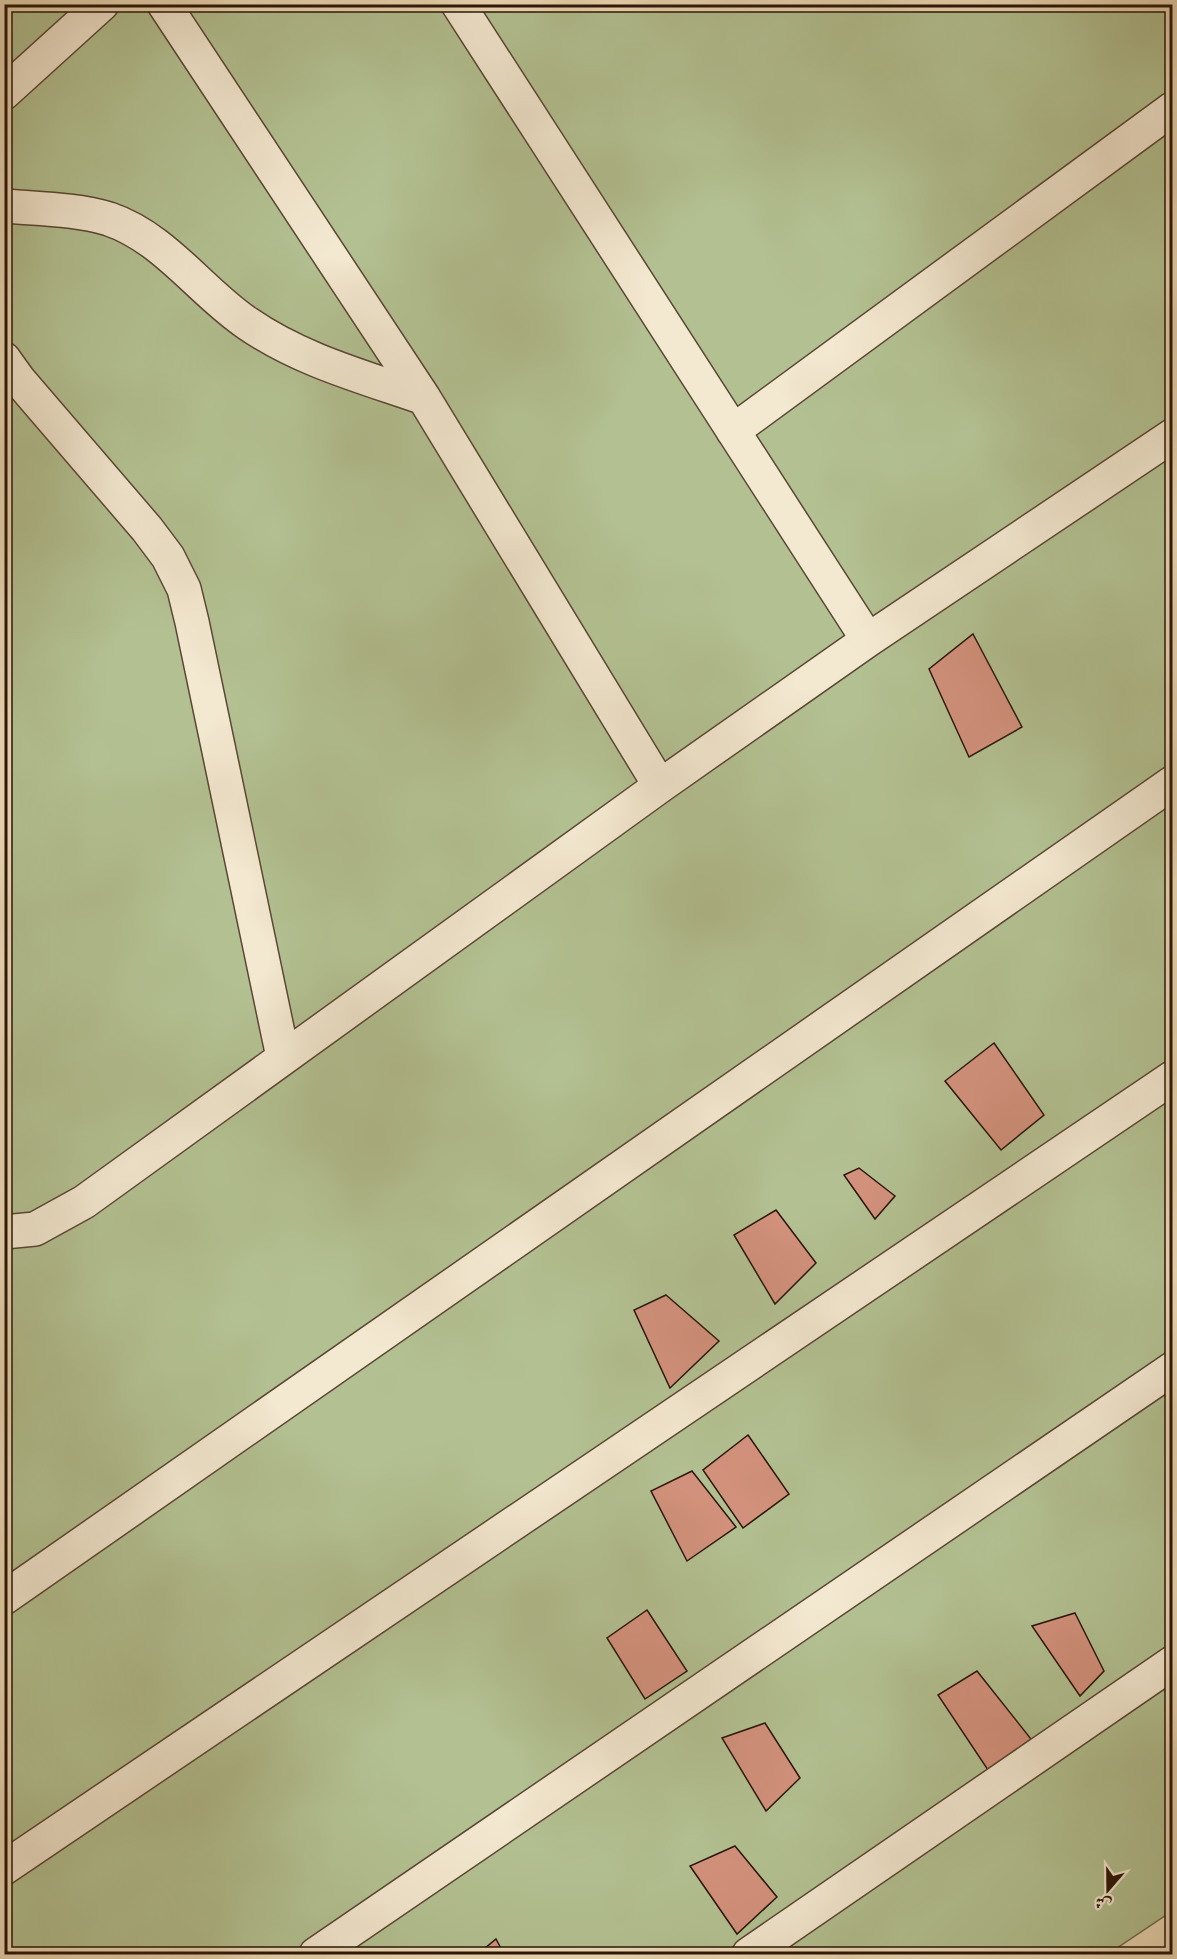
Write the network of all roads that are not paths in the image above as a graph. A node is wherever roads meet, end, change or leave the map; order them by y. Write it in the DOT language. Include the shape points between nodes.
graph roads {
  1 [pos="102,4"];
  2 [pos="164,4"];
  3 [pos="466,8"];
  4 [pos="4,93"];
  5 [pos="1173,109"];
  6 [pos="4,206"];
  7 [pos="4,359"];
  8 [pos="424,398"];
  9 [pos="733,431"];
  10 [pos="1173,436"];
  11 [pos="868,640"];
  12 [pos="1173,783"];
  13 [pos="660,786"];
  14 [pos="283,1057"];
  15 [pos="1173,1078"];
  16 [pos="4,1232"];
  17 [pos="1173,1369"];
  18 [pos="4,1598"];
  19 [pos="1173,1663"];
  20 [pos="4,1868"];
  21 [pos="316,1954"];
  22 [pos="749,1954"];
  1 -- 4 [label="street"];
  2 -- 8 [label="street"];
  3 -- 9 [label="street"];
  5 -- 9 [label="street"];
  6 -- 8 [label="street" via="110,219 145,237 248,324 333,367"];
  7 -- 14 [label="street" via="147,529 168,557 184,589"];
  8 -- 13 [label="street"];
  9 -- 11 [label="street"];
  10 -- 11 [label="street"];
  11 -- 13 [label="street"];
  12 -- 18 [label="street"];
  13 -- 14 [label="street"];
  14 -- 16 [label="street" via="84,1202 35,1229"];
  15 -- 20 [label="street"];
  17 -- 21 [label="street"];
  19 -- 22 [label="street"];
}
